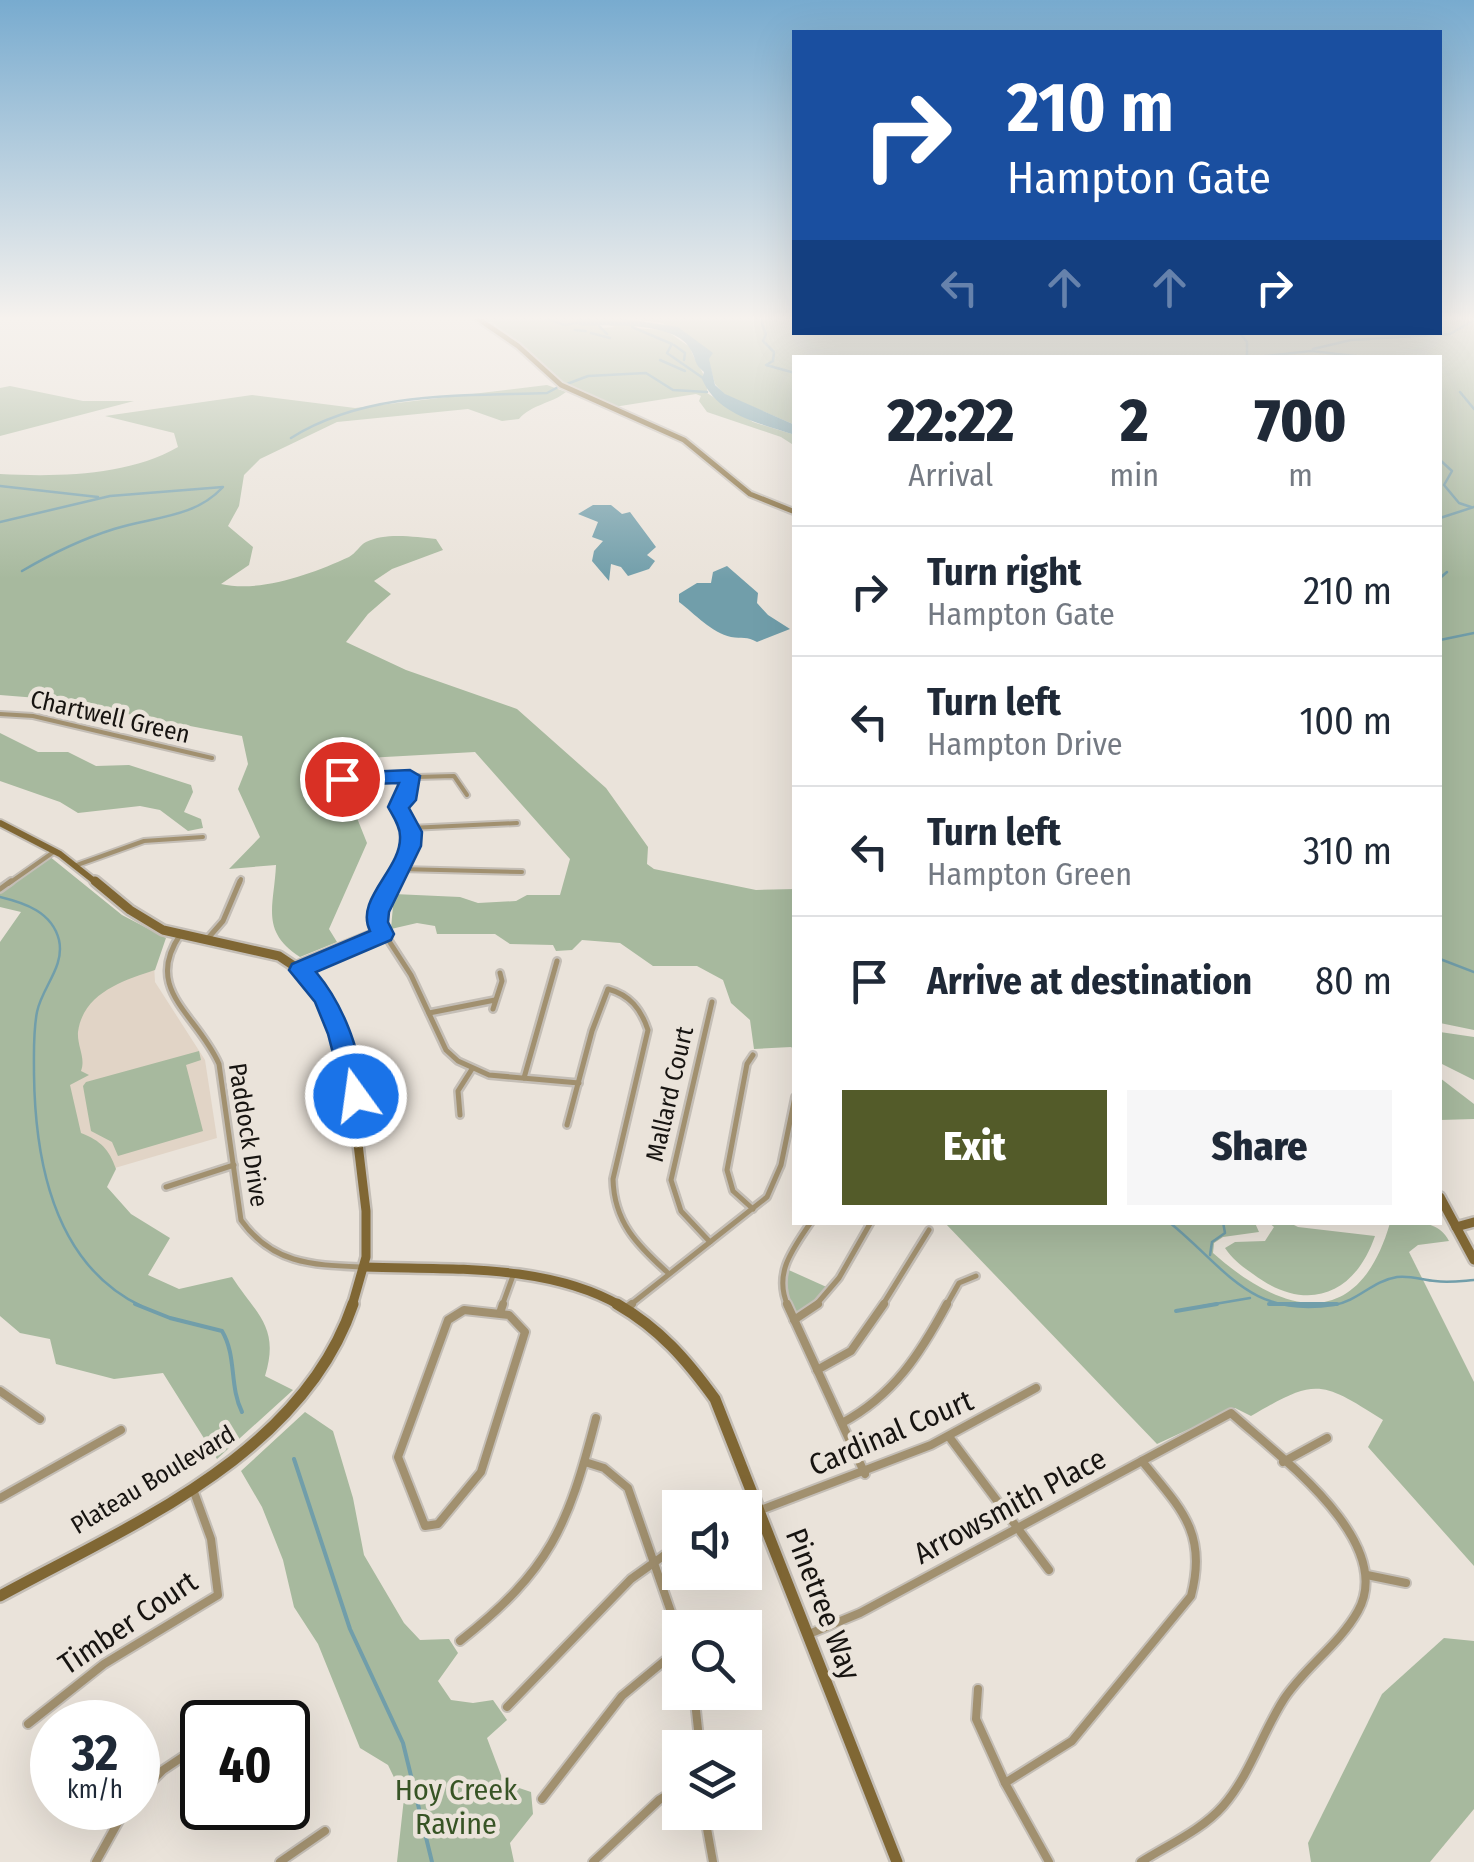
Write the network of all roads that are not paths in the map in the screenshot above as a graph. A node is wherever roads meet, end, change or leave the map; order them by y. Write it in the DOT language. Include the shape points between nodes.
graph roads {
  1 [pos="607,405"];
  2 [pos="792,511"];
  3 [pos="0,714"];
  4 [pos="212,758"];
  5 [pos="410,776"];
  6 [pos="342,779"];
  7 [pos="467,795"];
  8 [pos="517,822"];
  9 [pos="0,823"];
  10 [pos="410,828"];
  11 [pos="203,838"];
  12 [pos="56,850"];
  13 [pos="76,865"];
  14 [pos="399,869"];
  15 [pos="522,872"];
  16 [pos="241,879"];
  17 [pos="0,889"];
  18 [pos="381,932"];
  19 [pos="180,934"];
  20 [pos="206,940"];
  21 [pos="558,961"];
  22 [pos="297,967"];
  23 [pos="500,973"];
  24 [pos="495,1000"];
  25 [pos="712,1002"];
  26 [pos="494,1009"];
  27 [pos="428,1014"];
  28 [pos="753,1055"];
  29 [pos="472,1069"];
  30 [pos="524,1078"];
  31 [pos="579,1084"];
  32 [pos="792,1099"];
  33 [pos="460,1116"];
  34 [pos="567,1125"];
  35 [pos="234,1165"];
  36 [pos="166,1187"];
  37 [pos="1442,1201"];
  38 [pos="753,1209"];
  39 [pos="1474,1222"];
  40 [pos="810,1225"];
  41 [pos="868,1225"];
  42 [pos="1456,1227"];
  43 [pos="929,1230"];
  44 [pos="710,1242"];
  45 [pos="1474,1260"];
  46 [pos="365,1266"];
  47 [pos="514,1272"];
  48 [pos="667,1272"];
  49 [pos="976,1276"];
  50 [pos="626,1309"];
  51 [pos="500,1313"];
  52 [pos="794,1320"];
  53 [pos="817,1370"];
  54 [pos="1036,1388"];
  55 [pos="0,1392"];
  56 [pos="596,1418"];
  57 [pos="40,1419"];
  58 [pos="842,1424"];
  59 [pos="122,1430"];
  60 [pos="950,1438"];
  61 [pos="1327,1438"];
  62 [pos="1141,1461"];
  63 [pos="585,1462"];
  64 [pos="1284,1462"];
  65 [pos="865,1474"];
  66 [pos="191,1488"];
  67 [pos="752,1490"];
  68 [pos="0,1498"];
  69 [pos="762,1510"];
  70 [pos="762,1516"];
  71 [pos="1016,1528"];
  72 [pos="662,1554"];
  73 [pos="654,1558"];
  74 [pos="1049,1570"];
  75 [pos="1368,1576"];
  76 [pos="1406,1583"];
  77 [pos="0,1596"];
  78 [pos="671,1610"];
  79 [pos="808,1634"];
  80 [pos="460,1641"];
  81 [pos="662,1658"];
  82 [pos="978,1689"];
  83 [pos="507,1707"];
  84 [pos="28,1724"];
  85 [pos="1005,1782"];
  86 [pos="662,1798"];
  87 [pos="542,1800"];
  88 [pos="111,1830"];
  89 [pos="708,1830"];
  90 [pos="325,1831"];
  91 [pos="96,1862"];
  92 [pos="280,1862"];
  93 [pos="592,1862"];
  94 [pos="714,1862"];
  95 [pos="897,1862"];
  96 [pos="1049,1862"];
  97 [pos="1141,1862"];
  1 -- 2 [label="street" via="684,440 750,494"];
  3 -- 4 [label="street, Chartwell Green"];
  5 -- 6 [label="street"];
  5 -- 7 [label="street" via="454,776"];
  5 -- 10 [label="street" via="398,807"];
  8 -- 10 [label="street"];
  9 -- 12 [label="street"];
  10 -- 14 [label="street"];
  11 -- 13 [label="street" via="144,841"];
  12 -- 13 [label="street"];
  12 -- 17 [label="street"];
  13 -- 19 [label="street" via="147,922"];
  14 -- 15 [label="street"];
  14 -- 18 [label="street" via="378,912"];
  16 -- 20 [label="street"];
  18 -- 22 [label="street"];
  18 -- 27 [label="street"];
  19 -- 20 [label="street"];
  19 -- 35 [label="street, Paddock Drive" via="163,970 219,1064"];
  20 -- 22 [label="street" via="260,950"];
  21 -- 30 [label="street"];
  22 -- 46 [label="street, Plateau Boulevard" via="325,998 356,1096"];
  23 -- 24 [label="street"];
  24 -- 26 [label="street"];
  24 -- 27 [label="street"];
  25 -- 44 [label="street, Mallard Court" via="671,1180 681,1212"];
  27 -- 29 [label="street" via="445,1049"];
  28 -- 38 [label="street" via="727,1170 733,1191"];
  29 -- 30 [label="street"];
  29 -- 33 [label="street" via="460,1083"];
  30 -- 31 [label="street"];
  31 -- 34 [label="street"];
  31 -- 48 [label="street" via="600,998 608,989 631,1000 648,1030 612,1200 622,1228"];
  32 -- 38 [label="street" via="776,1184"];
  35 -- 36 [label="street"];
  35 -- 46 [label="street, Paddock Drive" via="241,1220 253,1240 273,1255 304,1264"];
  37 -- 42 [label="street"];
  38 -- 44 [label="street"];
  39 -- 42 [label="street"];
  40 -- 52 [label="street" via="782,1266"];
  41 -- 52 [label="street" via="830,1290 812,1312"];
  42 -- 45 [label="street"];
  43 -- 53 [label="street" via="851,1351"];
  44 -- 48 [label="street"];
  46 -- 47 [label="street, Pinetree Way"];
  46 -- 66 [label="street, Plateau Boulevard" via="344,1329 302,1399 258,1442"];
  47 -- 50 [label="street, Pinetree Way" via="593,1292"];
  47 -- 51 [label="street"];
  48 -- 50 [label="street"];
  49 -- 58 [label="street" via="960,1283 897,1388"];
  50 -- 67 [label="street, Pinetree Way" via="679,1350 715,1399"];
  51 -- 51 [label="street" via="464,1310 448,1320 398,1457 425,1526 438,1524 481,1472 524,1332 515,1315"];
  52 -- 53 [label="street"];
  53 -- 58 [label="street"];
  54 -- 60 [label="street, Cardinal Court"];
  55 -- 57 [label="street"];
  56 -- 63 [label="street"];
  58 -- 65 [label="street"];
  59 -- 68 [label="street"];
  60 -- 65 [label="street, Cardinal Court"];
  60 -- 71 [label="street"];
  61 -- 64 [label="street"];
  62 -- 64 [label="street, Arrowsmith Place" via="1231,1413"];
  62 -- 71 [label="street, Arrowsmith Place"];
  62 -- 85 [label="street" via="1186,1517 1201,1548 1191,1596 1072,1741"];
  63 -- 73 [label="street" via="628,1488"];
  63 -- 80 [label="street" via="574,1507 542,1567"];
  64 -- 75 [label="street" via="1345,1525"];
  65 -- 69 [label="street, Cardinal Court"];
  66 -- 77 [label="street, Plateau Boulevard"];
  66 -- 84 [label="street, Timber Court" via="207,1522 218,1595 94,1670"];
  70 -- 79 [label="street, Pinetree Way"];
  71 -- 74 [label="street"];
  71 -- 79 [label="street, Arrowsmith Place" via="860,1614"];
  72 -- 73 [label="street"];
  73 -- 78 [label="street"];
  73 -- 83 [label="street" via="611,1594 545,1675"];
  75 -- 76 [label="street"];
  75 -- 97 [label="street" via="1364,1598 1344,1630 1288,1692 1222,1808"];
  79 -- 95 [label="street, Pinetree Way"];
  81 -- 87 [label="street"];
  82 -- 85 [label="street" via="976,1720"];
  85 -- 96 [label="street"];
  86 -- 93 [label="street"];
  88 -- 91 [label="street"];
  89 -- 94 [label="street"];
  90 -- 92 [label="street"];
}
